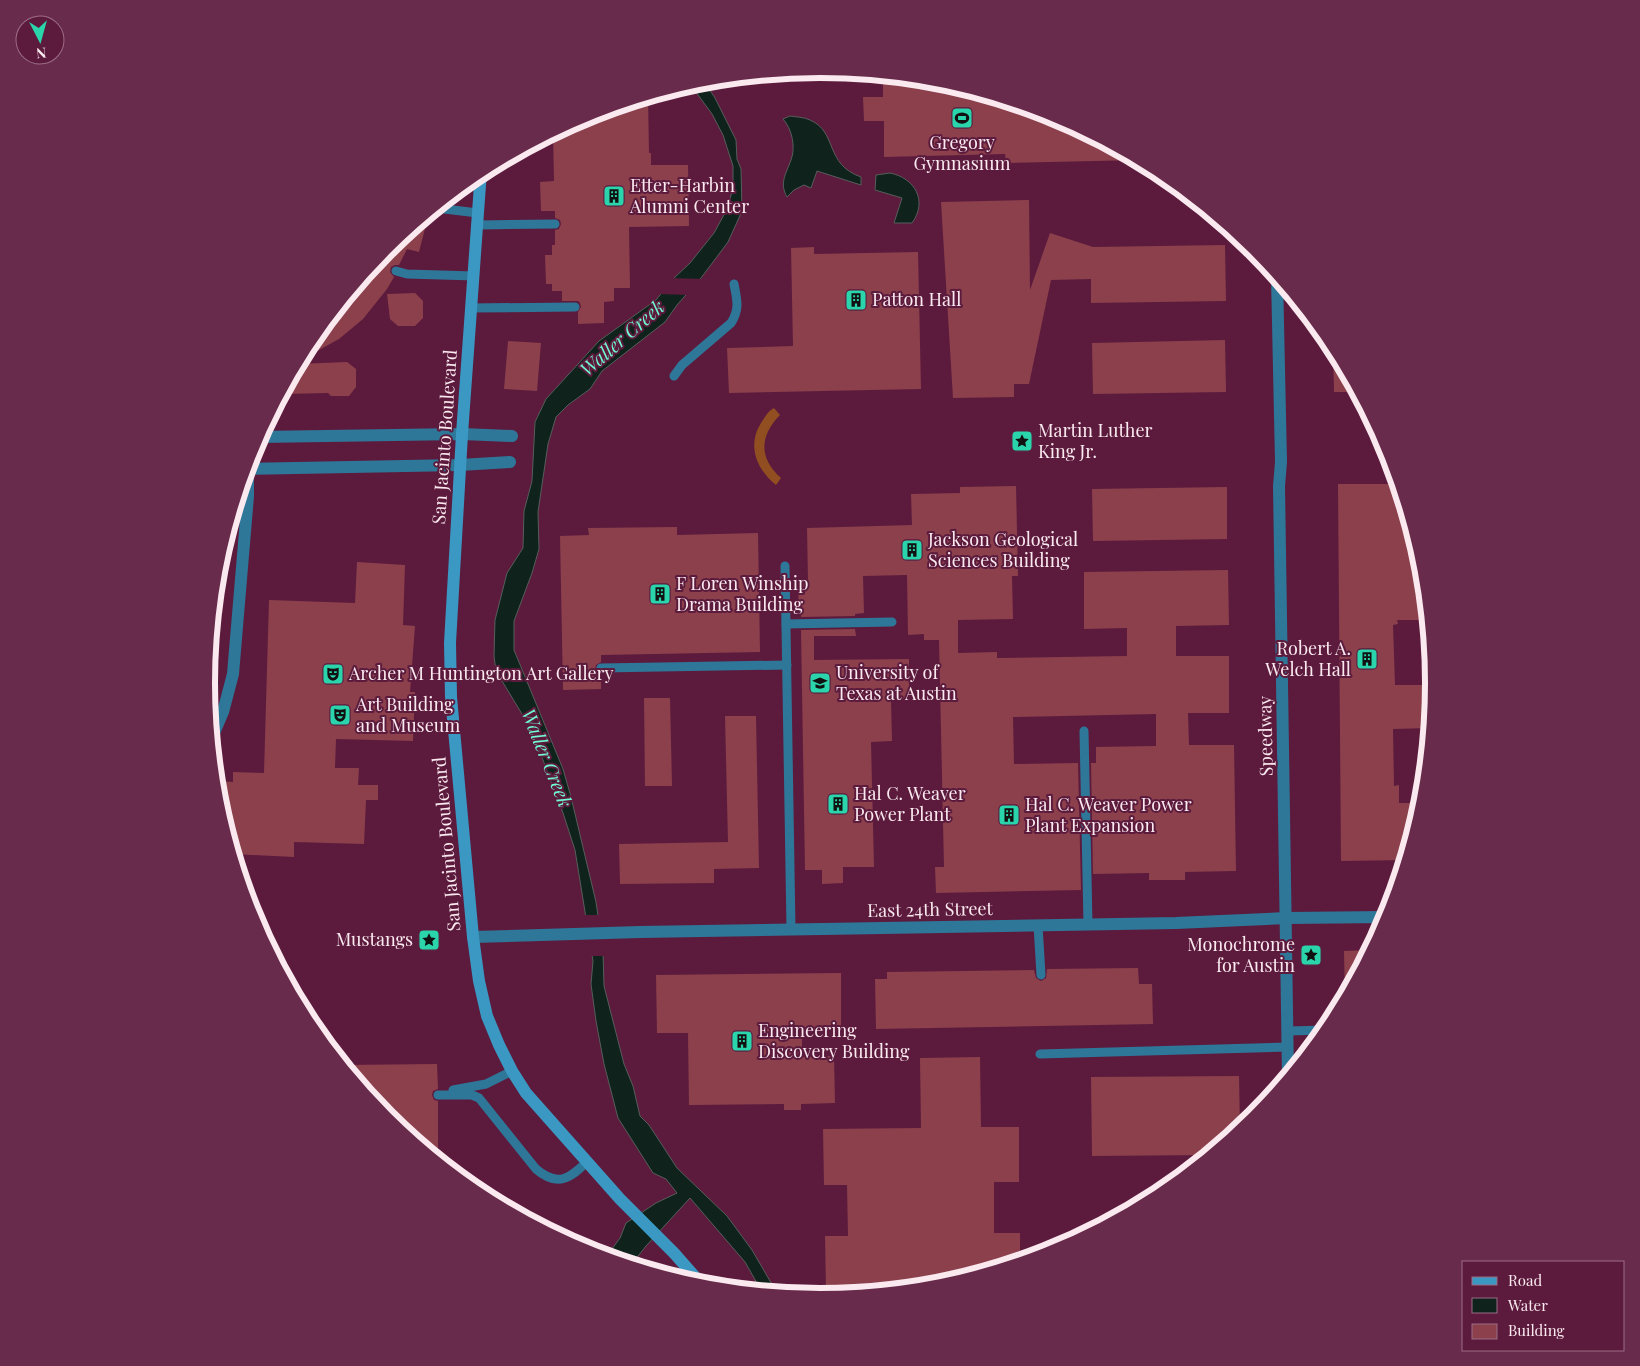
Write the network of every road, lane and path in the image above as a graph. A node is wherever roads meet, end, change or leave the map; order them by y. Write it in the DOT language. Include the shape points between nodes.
graph roads {
  1 [pos="481,182"];
  2 [pos="443,210"];
  3 [pos="478,219"];
  4 [pos="555,224"];
  5 [pos="396,271"];
  6 [pos="474,276"];
  7 [pos="734,284"];
  8 [pos="1277,287"];
  9 [pos="575,307"];
  10 [pos="471,308"];
  11 [pos="674,376"];
  12 [pos="462,434"];
  13 [pos="512,436"];
  14 [pos="267,437"];
  15 [pos="510,462"];
  16 [pos="460,465"];
  17 [pos="255,467"];
  18 [pos="248,485"];
  19 [pos="785,566"];
  20 [pos="892,622"];
  21 [pos="786,624"];
  22 [pos="787,665"];
  23 [pos="601,668"];
  24 [pos="216,727"];
  25 [pos="1084,730"];
  26 [pos="1378,917"];
  27 [pos="1286,918"];
  28 [pos="1038,925"];
  29 [pos="1088,925"];
  30 [pos="791,929"];
  31 [pos="473,937"];
  32 [pos="1041,975"];
  33 [pos="1315,1030"];
  34 [pos="1288,1031"];
  35 [pos="1288,1047"];
  36 [pos="1040,1054"];
  37 [pos="1288,1066"];
  38 [pos="512,1071"];
  39 [pos="588,1161"];
  40 [pos="693,1275"];
  1 -- 3 [label="street, San Jacinto Boulevard"];
  2 -- 3 [label="lane"];
  3 -- 4 [label="lane"];
  3 -- 6 [label="street, San Jacinto Boulevard"];
  5 -- 6 [label="lane"];
  6 -- 10 [label="street, San Jacinto Boulevard"];
  7 -- 11 [label="lane" via="737,304 731,323 682,365"];
  8 -- 27 [label="street, Speedway"];
  9 -- 10 [label="lane"];
  10 -- 12 [label="street, San Jacinto Boulevard"];
  12 -- 13 [label="street"];
  12 -- 14 [label="street"];
  12 -- 16 [label="street, San Jacinto Boulevard"];
  15 -- 16 [label="street"];
  16 -- 17 [label="street"];
  16 -- 31 [label="street, San Jacinto Boulevard" via="450,634 451,697"];
  18 -- 24 [label="street" via="233,674"];
  19 -- 21 [label="lane"];
  20 -- 21 [label="lane"];
  21 -- 22 [label="lane"];
  22 -- 23 [label="lane"];
  22 -- 30 [label="lane"];
  25 -- 29 [label="lane"];
  26 -- 27 [label="street, East 24th Street"];
  27 -- 29 [label="street, East 24th Street"];
  27 -- 34 [label="street, Speedway"];
  28 -- 29 [label="street, East 24th Street"];
  28 -- 30 [label="street, East 24th Street"];
  28 -- 32 [label="lane"];
  30 -- 31 [label="street, East 24th Street"];
  31 -- 38 [label="street, San Jacinto Boulevard" via="487,1016"];
  33 -- 34 [label="lane"];
  34 -- 35 [label="street, Speedway"];
  35 -- 36 [label="lane"];
  35 -- 37 [label="street, Speedway"];
  38 -- 39 [label="street, San Jacinto Boulevard" via="541,1111"];
  38 -- 39 [label="lane" via="486,1084 438,1093 479,1098 543,1175 559,1180 567,1178"];
  39 -- 40 [label="street, San Jacinto Boulevard"];
}
